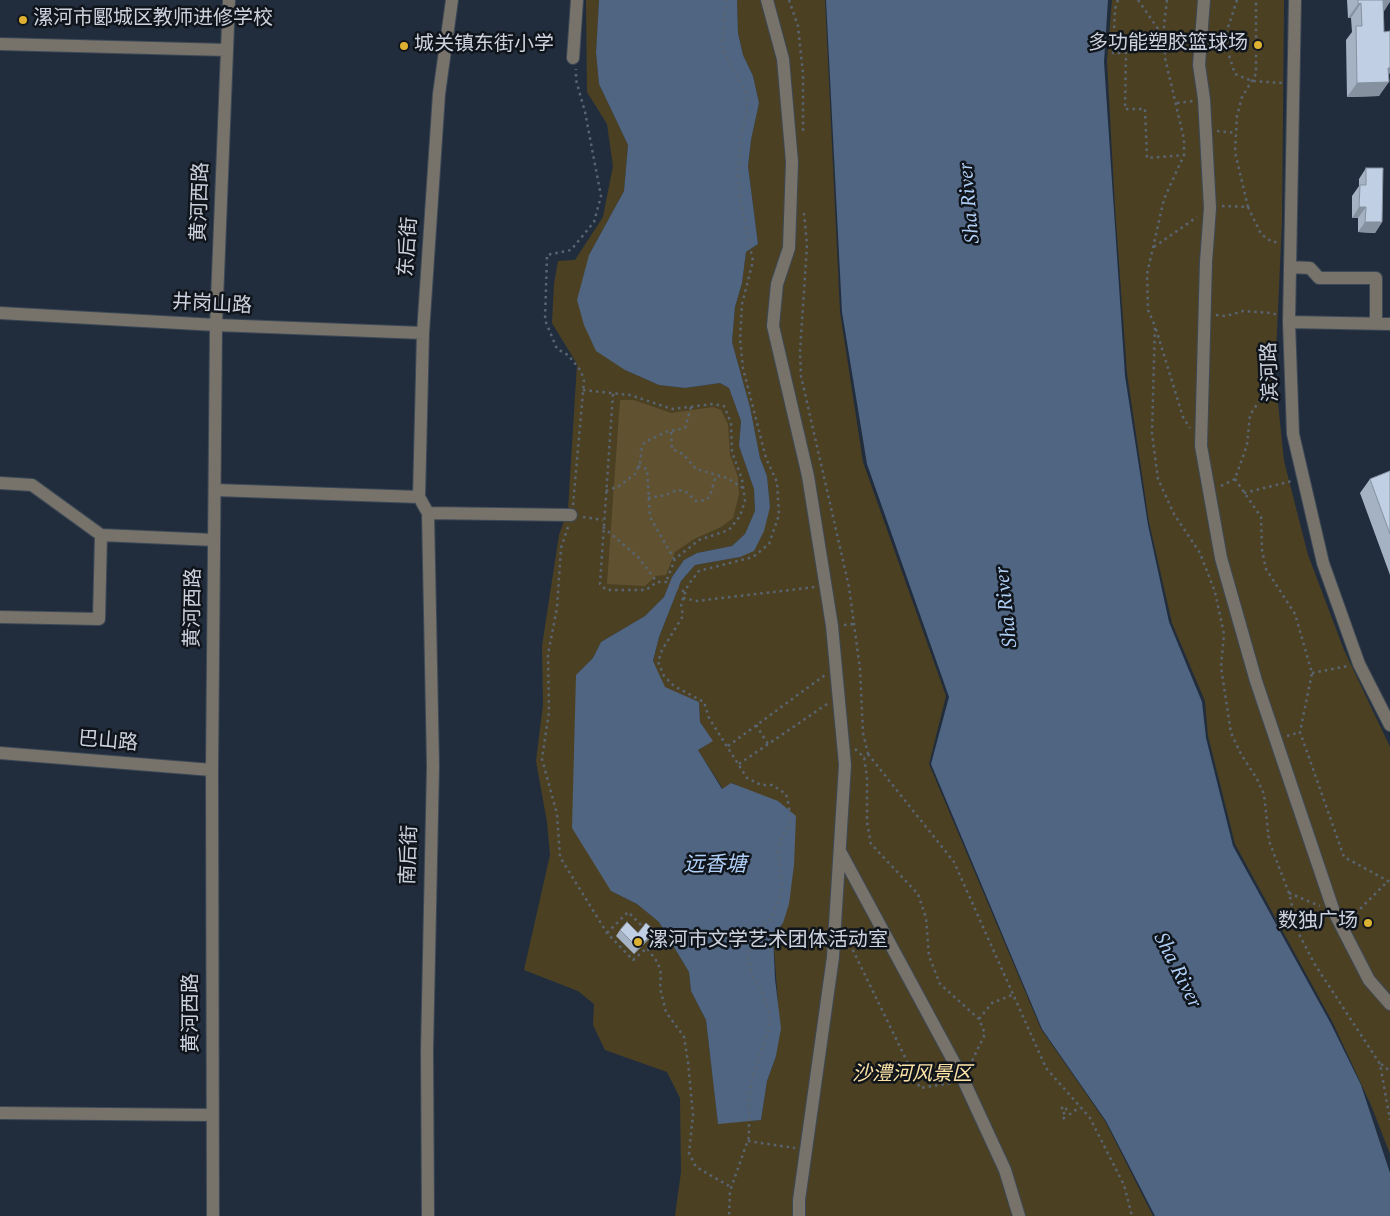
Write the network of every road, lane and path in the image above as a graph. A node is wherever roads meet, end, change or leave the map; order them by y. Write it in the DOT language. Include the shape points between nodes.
graph roads {
  1 [pos="229,0"];
  2 [pos="452,0"];
  3 [pos="577,0"];
  4 [pos="726,0"];
  5 [pos="766,0"];
  6 [pos="789,0"];
  7 [pos="1118,0"];
  8 [pos="1138,0"];
  9 [pos="1204,0"];
  10 [pos="1237,0"];
  11 [pos="1256,0"];
  12 [pos="1295,0"];
  13 [pos="1164,37"];
  14 [pos="0,44"];
  15 [pos="227,50"];
  16 [pos="573,58"];
  17 [pos="1252,81"];
  18 [pos="1293,84"];
  19 [pos="1206,130"];
  20 [pos="1236,133"];
  21 [pos="803,142"];
  22 [pos="1184,156"];
  23 [pos="1248,207"];
  24 [pos="803,208"];
  25 [pos="1210,208"];
  26 [pos="1290,241"];
  27 [pos="1154,247"];
  28 [pos="1290,267"];
  29 [pos="0,313"];
  30 [pos="1204,313"];
  31 [pos="1289,322"];
  32 [pos="1376,323"];
  33 [pos="1390,324"];
  34 [pos="216,325"];
  35 [pos="1155,326"];
  36 [pos="423,333"];
  37 [pos="1291,376"];
  38 [pos="583,390"];
  39 [pos="614,394"];
  40 [pos="690,407"];
  41 [pos="672,432"];
  42 [pos="1201,446"];
  43 [pos="638,466"];
  44 [pos="716,475"];
  45 [pos="1303,478"];
  46 [pos="1235,479"];
  47 [pos="0,483"];
  48 [pos="744,488"];
  49 [pos="215,490"];
  50 [pos="1210,490"];
  51 [pos="606,491"];
  52 [pos="1244,493"];
  53 [pos="419,498"];
  54 [pos="648,498"];
  55 [pos="428,513"];
  56 [pos="571,515"];
  57 [pos="604,520"];
  58 [pos="603,527"];
  59 [pos="101,535"];
  60 [pos="214,540"];
  61 [pos="674,559"];
  62 [pos="658,582"];
  63 [pos="666,582"];
  64 [pos="826,586"];
  65 [pos="685,592"];
  66 [pos="683,598"];
  67 [pos="0,617"];
  68 [pos="1358,664"];
  69 [pos="836,667"];
  70 [pos="1312,673"];
  71 [pos="840,696"];
  72 [pos="1390,725"];
  73 [pos="756,726"];
  74 [pos="768,744"];
  75 [pos="728,746"];
  76 [pos="0,753"];
  77 [pos="868,754"];
  78 [pos="864,757"];
  79 [pos="739,764"];
  80 [pos="212,770"];
  81 [pos="841,853"];
  82 [pos="1389,882"];
  83 [pos="1289,893"];
  84 [pos="1334,912"];
  85 [pos="1341,928"];
  86 [pos="607,933"];
  87 [pos="647,948"];
  88 [pos="1012,995"];
  89 [pos="1390,1004"];
  90 [pos="979,1019"];
  91 [pos="1380,1064"];
  92 [pos="1390,1071"];
  93 [pos="1080,1107"];
  94 [pos="0,1113"];
  95 [pos="212,1115"];
  96 [pos="1063,1119"];
  97 [pos="748,1141"];
  98 [pos="806,1149"];
  99 [pos="731,1188"];
  100 [pos="213,1216"];
  101 [pos="428,1216"];
  102 [pos="729,1216"];
  103 [pos="799,1216"];
  104 [pos="1019,1216"];
  105 [pos="1132,1216"];
  1 -- 15 [label="street, 黄河西路"];
  2 -- 36 [label="street, 东后街" via="440,94"];
  3 -- 16 [label="street"];
  4 -- 65 [label="path" via="722,49 747,95 738,172 752,261 742,304 740,339 743,368 766,458 777,482 779,515 769,544 754,557 699,571"];
  5 -- 64 [label="street" via="783,58 792,162 789,248 777,284 773,326 808,476"];
  6 -- 21 [label="path" via="799,35 803,74"];
  7 -- 22 [label="path" via="1113,53 1126,53 1125,109 1145,109 1146,158"];
  8 -- 13 [label="path"];
  9 -- 19 [label="street" via="1199,65"];
  10 -- 17 [label="path" via="1224,40 1235,74"];
  11 -- 17 [label="path" via="1256,74"];
  12 -- 18 [label="street, 滨河路"];
  14 -- 15 [label="street"];
  15 -- 34 [label="street, 黄河西路"];
  16 -- 38 [label="path" via="601,196 594,222 571,250 547,255 545,320 557,349 568,354 581,370"];
  17 -- 18 [label="path"];
  17 -- 20 [label="path" via="1242,98"];
  18 -- 26 [label="street, 滨河路"];
  19 -- 20 [label="path"];
  19 -- 25 [label="street"];
  20 -- 23 [label="path" via="1235,152"];
  23 -- 25 [label="path" via="1224,205"];
  23 -- 26 [label="path" via="1261,234 1272,242"];
  24 -- 77 [label="path" via="807,245 801,376 849,587 860,669 863,733"];
  25 -- 27 [label="path"];
  25 -- 30 [label="street"];
  26 -- 28 [label="street, 滨河路"];
  28 -- 31 [label="street, 滨河路"];
  28 -- 32 [label="street" via="1310,268 1319,278 1376,278"];
  29 -- 34 [label="street, 井岗山路"];
  30 -- 31 [label="path" via="1226,316 1243,311 1272,312"];
  30 -- 42 [label="street"];
  31 -- 32 [label="street"];
  31 -- 37 [label="street, 滨河路"];
  32 -- 33 [label="street"];
  34 -- 36 [label="street, 井岗山路"];
  34 -- 49 [label="street, 黄河西路"];
  35 -- 42 [label="path" via="1183,417"];
  36 -- 53 [label="street, 东后街"];
  37 -- 45 [label="street, 滨河路" via="1293,434"];
  37 -- 46 [label="path" via="1269,386 1250,415 1247,444"];
  38 -- 39 [label="path"];
  38 -- 56 [label="path"];
  39 -- 40 [label="path" via="672,409"];
  39 -- 51 [label="path"];
  40 -- 41 [label="path" via="685,428"];
  40 -- 48 [label="path" via="724,406 731,423 732,452"];
  41 -- 43 [label="path" via="642,446"];
  41 -- 44 [label="path" via="672,449 682,454 696,469"];
  42 -- 50 [label="street"];
  43 -- 51 [label="path" via="635,474"];
  43 -- 54 [label="path" via="647,468"];
  44 -- 48 [label="path"];
  44 -- 54 [label="path" via="706,500 696,501 677,490"];
  45 -- 52 [label="path"];
  45 -- 68 [label="street, 滨河路" via="1322,563"];
  46 -- 50 [label="path"];
  46 -- 52 [label="path"];
  47 -- 59 [label="street" via="32,484"];
  48 -- 61 [label="path" via="745,501 730,530 699,540"];
  49 -- 53 [label="street"];
  49 -- 60 [label="street, 黄河西路"];
  50 -- 84 [label="street" via="1221,558 1256,681"];
  51 -- 57 [label="path"];
  52 -- 70 [label="path" via="1262,517 1262,550 1266,568 1295,614"];
  53 -- 55 [label="street"];
  54 -- 61 [label="path" via="650,517"];
  55 -- 56 [label="street"];
  55 -- 101 [label="street, 南后街" via="432,766"];
  56 -- 57 [label="path"];
  56 -- 86 [label="path" via="561,548 557,608 548,654 549,712 542,759 557,814 560,857"];
  57 -- 58 [label="path"];
  58 -- 62 [label="path" via="638,557"];
  58 -- 62 [label="path" via="600,584 606,590 646,590"];
  59 -- 60 [label="street"];
  59 -- 67 [label="street" via="99,620"];
  60 -- 80 [label="street, 黄河西路"];
  61 -- 63 [label="path"];
  62 -- 63 [label="path"];
  63 -- 65 [label="path"];
  64 -- 66 [label="path" via="697,602"];
  64 -- 69 [label="street"];
  65 -- 66 [label="path"];
  66 -- 75 [label="path" via="683,616 658,662 664,676 674,686 704,702 709,718"];
  68 -- 70 [label="path"];
  68 -- 72 [label="street, 滨河路"];
  69 -- 71 [label="street"];
  69 -- 73 [label="path"];
  70 -- 82 [label="path" via="1300,732 1344,857"];
  71 -- 74 [label="path"];
  71 -- 81 [label="street" via="845,764"];
  73 -- 74 [label="path"];
  73 -- 75 [label="path"];
  74 -- 79 [label="path"];
  75 -- 79 [label="path"];
  76 -- 80 [label="street, 巴山路"];
  77 -- 78 [label="path"];
  77 -- 88 [label="path" via="954,862"];
  79 -- 97 [label="path" via="748,778 761,785 772,785 786,794 790,823 778,849 782,887 779,901 771,919 757,930 750,943 748,958 769,1012 770,1026 752,1078"];
  80 -- 95 [label="street, 黄河西路"];
  81 -- 98 [label="street" via="833,957"];
  81 -- 104 [label="street" via="962,1077 1005,1170"];
  82 -- 85 [label="path"];
  83 -- 84 [label="path"];
  84 -- 85 [label="street"];
  85 -- 89 [label="street" via="1369,980"];
  86 -- 87 [label="path" via="633,960"];
  86 -- 87 [label="path" via="628,912 656,939"];
  87 -- 99 [label="path" via="658,963 666,1012 684,1037 694,1115 689,1153 696,1166"];
  88 -- 90 [label="path" via="992,1003"];
  88 -- 93 [label="path" via="1046,1068"];
  91 -- 92 [label="path"];
  93 -- 96 [label="path" via="1070,1114 1064,1106 1061,1109 1066,1116"];
  93 -- 105 [label="path" via="1090,1118 1114,1164"];
  94 -- 95 [label="street"];
  95 -- 100 [label="street, 黄河西路"];
  97 -- 98 [label="path"];
  97 -- 99 [label="path"];
  98 -- 103 [label="street"];
  99 -- 102 [label="path"];
}
